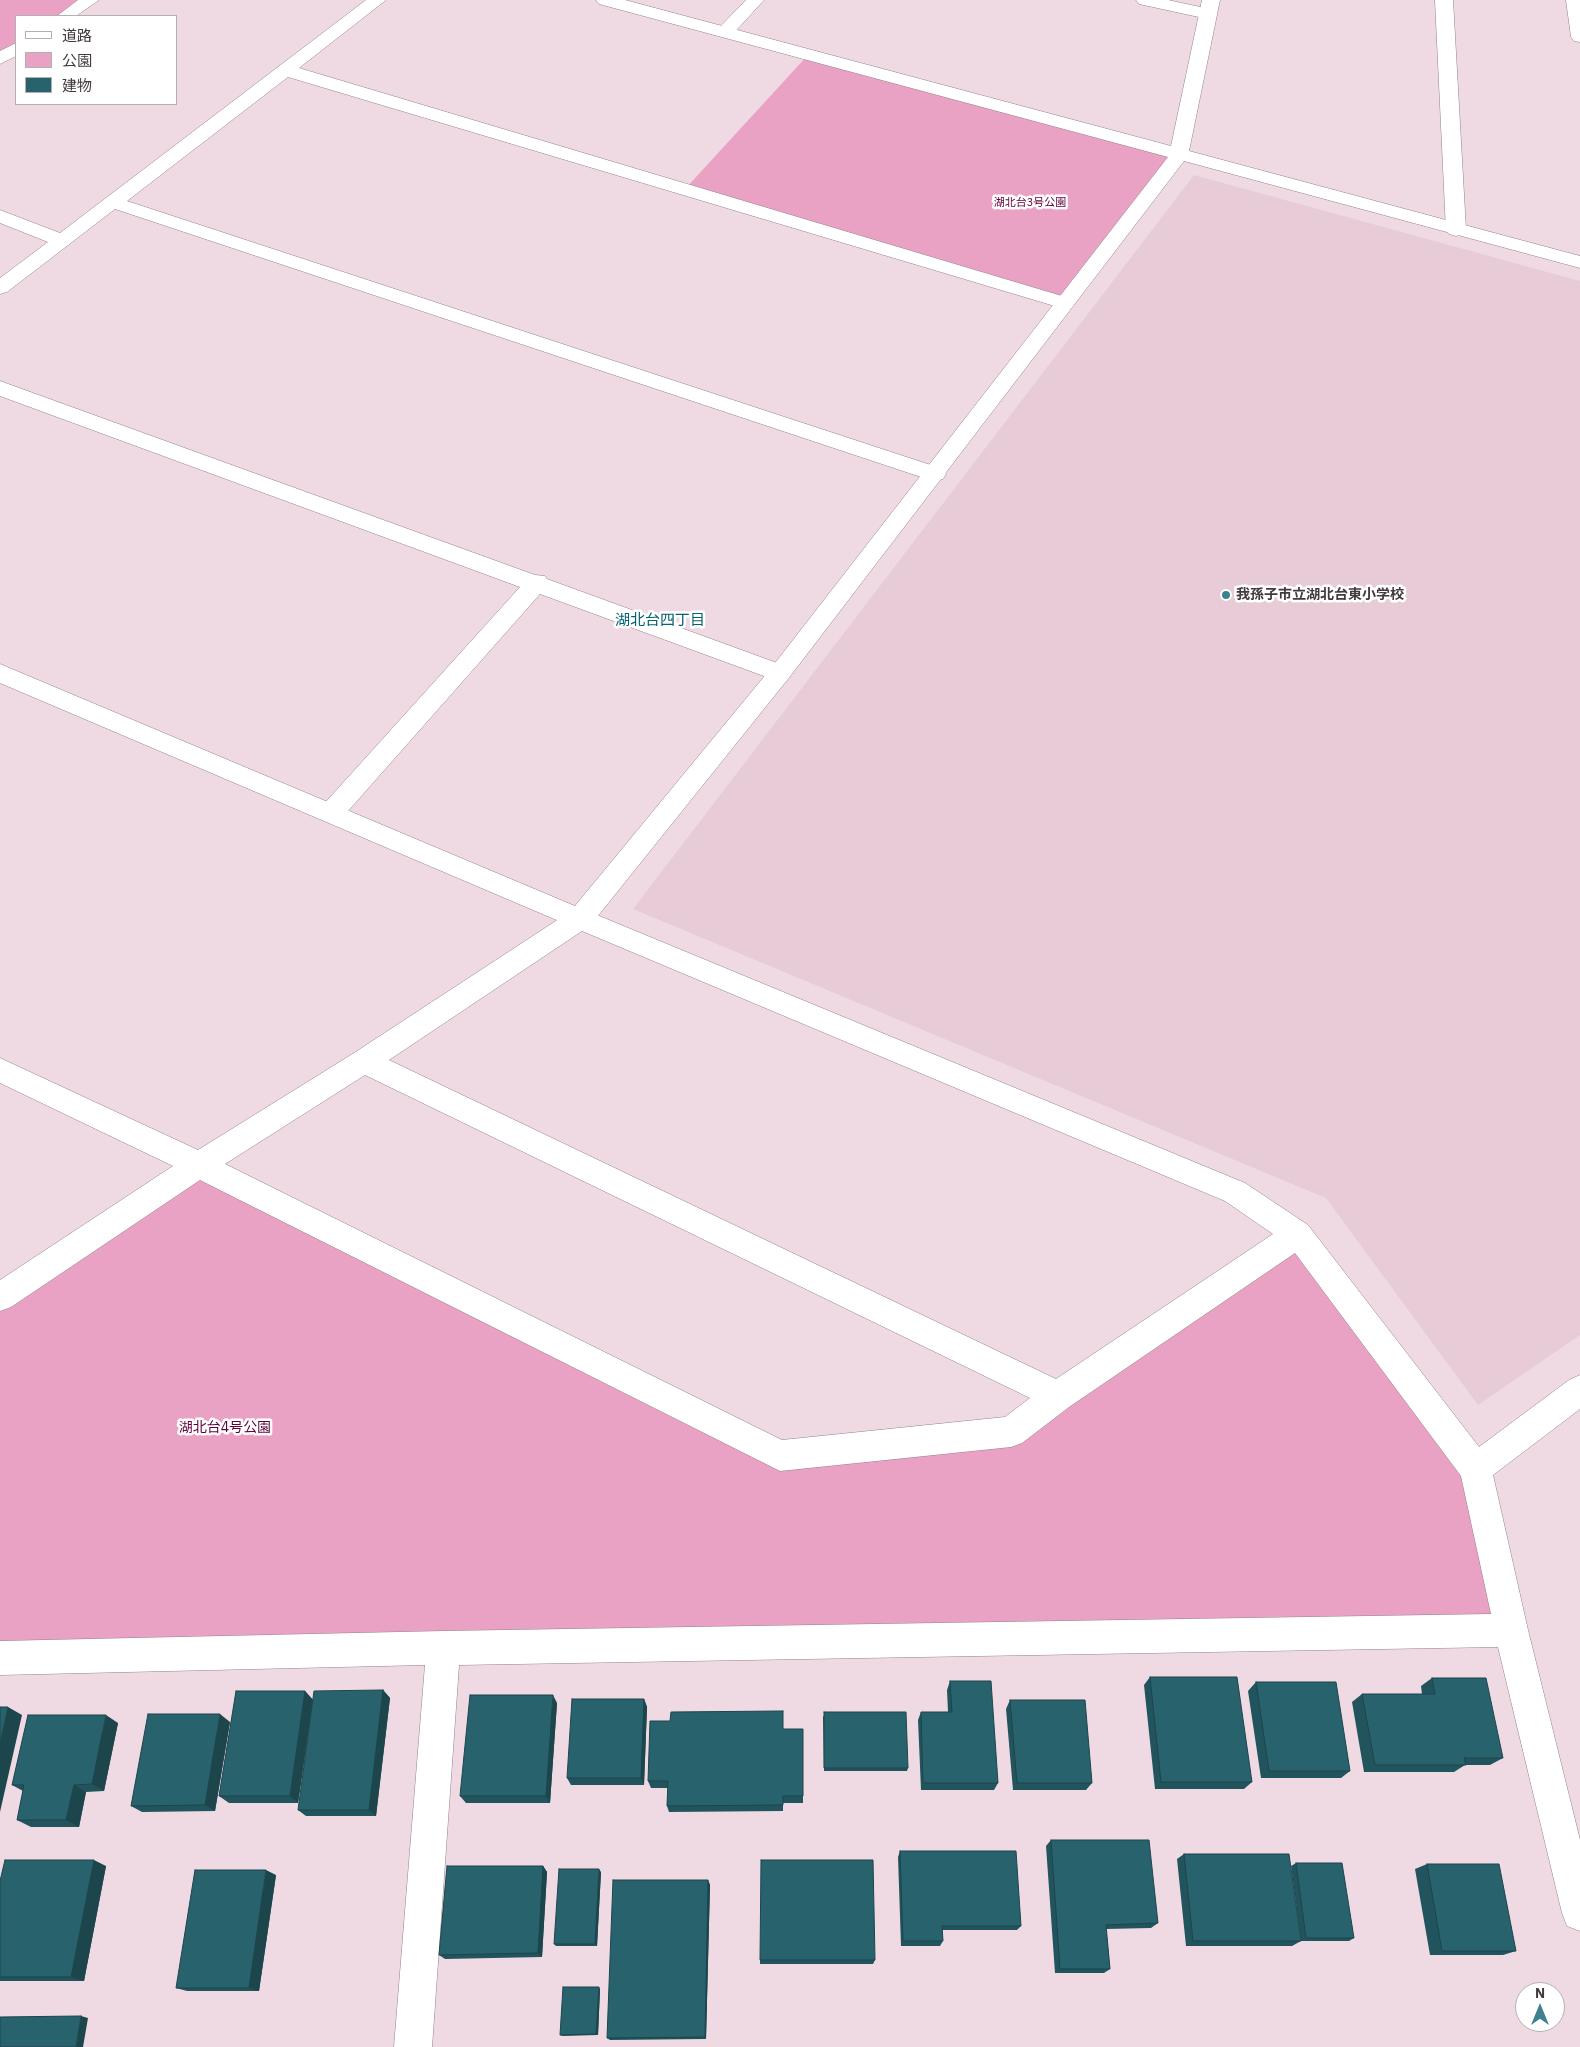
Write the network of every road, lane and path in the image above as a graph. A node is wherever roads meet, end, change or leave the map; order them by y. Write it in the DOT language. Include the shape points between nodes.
graph roads {
  1 [pos="90,0"];
  2 [pos="377,0"];
  3 [pos="605,0"];
  4 [pos="755,0"];
  5 [pos="1145,0"];
  6 [pos="1444,0"];
  7 [pos="1575,0"];
  8 [pos="1209,7"];
  9 [pos="67,15"];
  10 [pos="725,32"];
  11 [pos="1580,37"];
  12 [pos="15,49"];
  13 [pos="0,59"];
  14 [pos="285,70"];
  15 [pos="1179,155"];
  16 [pos="112,202"];
  17 [pos="0,216"];
  18 [pos="1456,230"];
  19 [pos="61,240"];
  20 [pos="1580,262"];
  21 [pos="0,288"];
  22 [pos="1066,302"];
  23 [pos="0,388"];
  24 [pos="935,474"];
  25 [pos="537,582"];
  26 [pos="0,673"];
  27 [pos="780,673"];
  28 [pos="332,812"];
  29 [pos="580,919"];
  30 [pos="364,1061"];
  31 [pos="0,1070"];
  32 [pos="199,1164"];
  33 [pos="1298,1234"];
  34 [pos="0,1296"];
  35 [pos="1580,1390"];
  36 [pos="1058,1396"];
  37 [pos="1476,1469"];
  38 [pos="1511,1630"];
  39 [pos="443,1648"];
  40 [pos="0,1658"];
  41 [pos="1580,1913"];
  42 [pos="413,2047"];
  1 -- 9 [label="street"];
  2 -- 14 [label="street"];
  3 -- 10 [label="street"];
  4 -- 10 [label="street"];
  5 -- 8 [label="street"];
  6 -- 18 [label="street"];
  7 -- 11 [label="street"];
  8 -- 15 [label="street"];
  10 -- 15 [label="street"];
  12 -- 13 [label="street"];
  14 -- 16 [label="street"];
  14 -- 22 [label="street"];
  15 -- 18 [label="street"];
  15 -- 22 [label="street"];
  16 -- 19 [label="street"];
  16 -- 24 [label="street"];
  17 -- 19 [label="street"];
  18 -- 20 [label="street"];
  19 -- 21 [label="street"];
  22 -- 24 [label="street"];
  23 -- 25 [label="street"];
  24 -- 27 [label="street"];
  25 -- 27 [label="street"];
  25 -- 28 [label="street"];
  26 -- 28 [label="street"];
  27 -- 29 [label="street"];
  28 -- 29 [label="street"];
  29 -- 30 [label="street"];
  29 -- 33 [label="street" via="1234,1192"];
  30 -- 32 [label="street"];
  30 -- 36 [label="street"];
  31 -- 32 [label="street"];
  32 -- 34 [label="street"];
  32 -- 36 [label="street" via="780,1456 1011,1432"];
  33 -- 36 [label="street"];
  33 -- 37 [label="street"];
  35 -- 37 [label="street"];
  37 -- 38 [label="street"];
  38 -- 39 [label="street"];
  38 -- 41 [label="street"];
  39 -- 40 [label="street"];
  39 -- 42 [label="street"];
}
